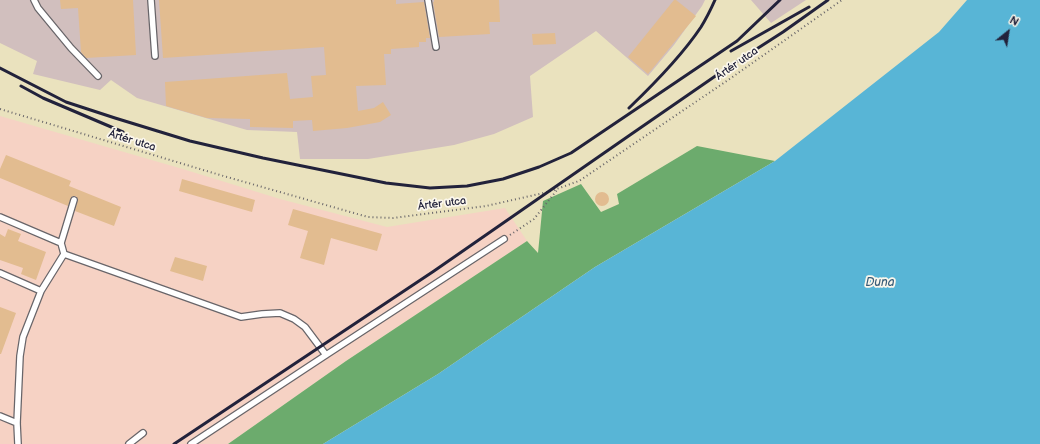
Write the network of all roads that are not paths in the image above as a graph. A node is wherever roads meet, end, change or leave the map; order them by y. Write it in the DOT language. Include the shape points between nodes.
graph roads {
  1 [pos="34,0"];
  2 [pos="151,0"];
  3 [pos="428,0"];
  4 [pos="436,47"];
  5 [pos="155,56"];
  6 [pos="98,76"];
  7 [pos="74,200"];
  8 [pos="0,217"];
  9 [pos="504,239"];
  10 [pos="61,243"];
  11 [pos="64,254"];
  12 [pos="0,273"];
  13 [pos="41,292"];
  14 [pos="326,355"];
  15 [pos="0,416"];
  16 [pos="17,423"];
  17 [pos="143,434"];
  18 [pos="18,444"];
  19 [pos="129,444"];
  20 [pos="191,444"];
  1 -- 6 [label="lane" via="70,48"];
  2 -- 5 [label="lane"];
  3 -- 4 [label="lane"];
  7 -- 10 [label="lane"];
  8 -- 10 [label="lane"];
  9 -- 14 [label="lane"];
  10 -- 11 [label="lane"];
  11 -- 13 [label="lane"];
  11 -- 14 [label="lane" via="240,317 280,313 305,327"];
  12 -- 13 [label="lane"];
  13 -- 16 [label="lane" via="23,337"];
  14 -- 20 [label="lane"];
  15 -- 16 [label="lane"];
  16 -- 18 [label="lane"];
  17 -- 19 [label="lane"];
}
